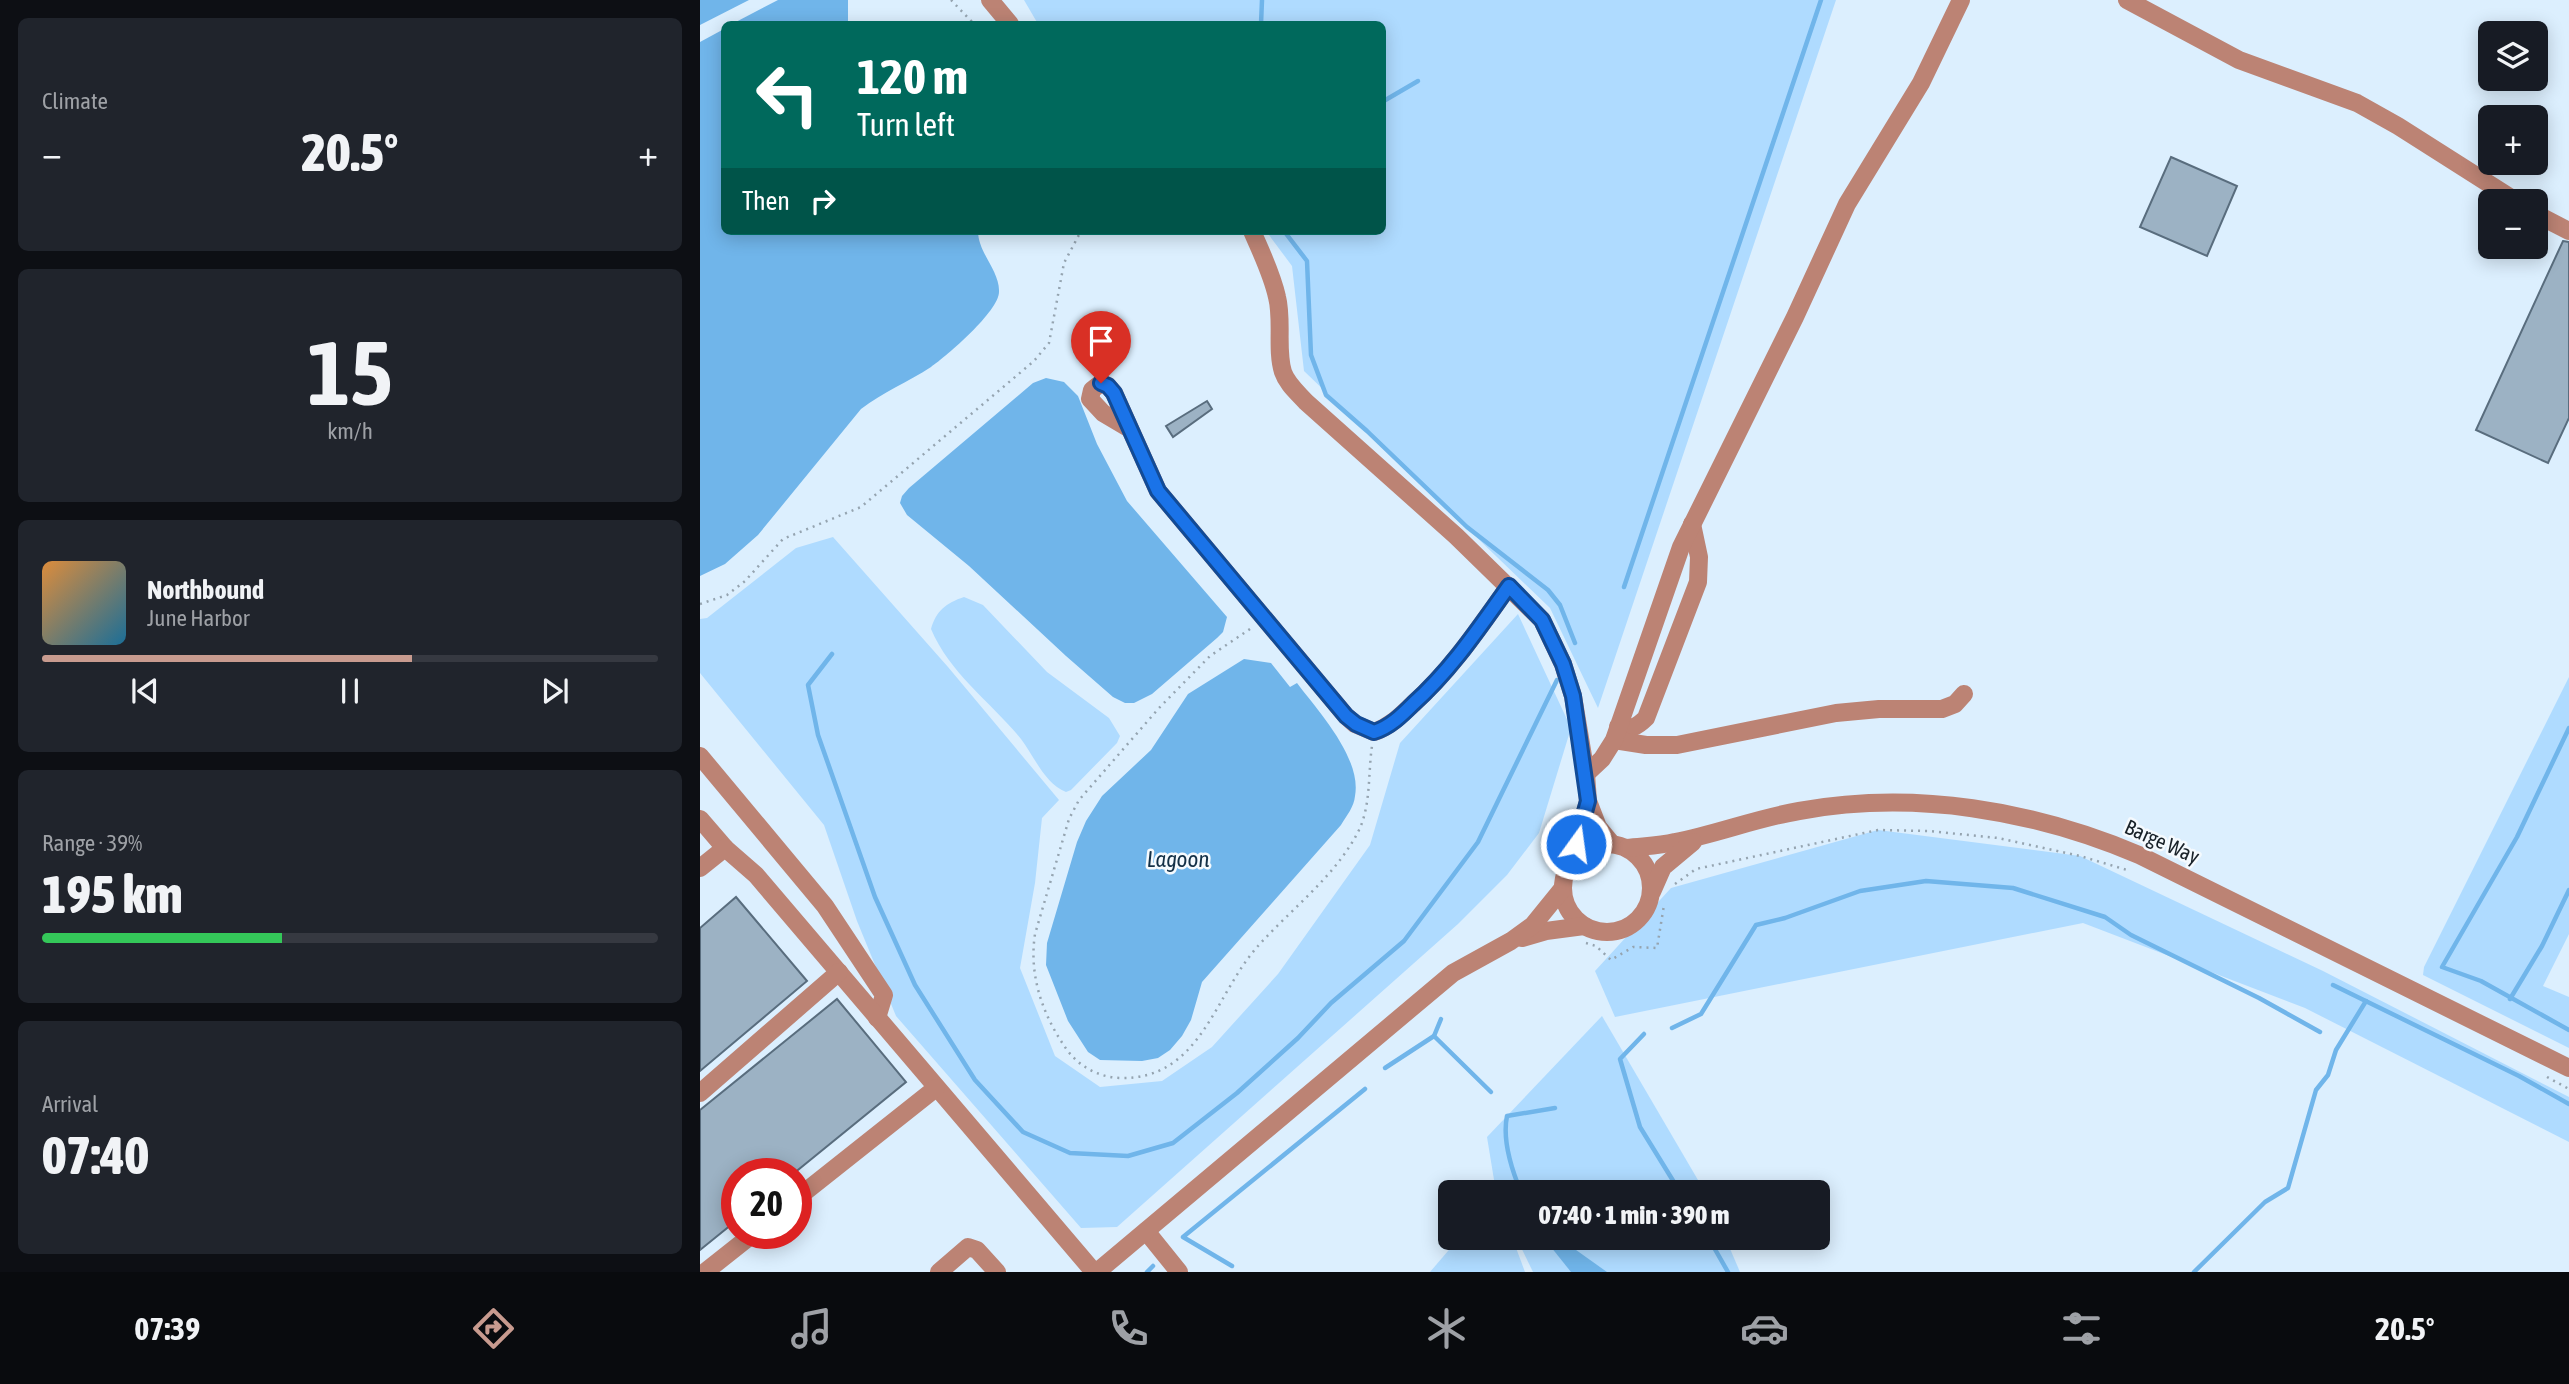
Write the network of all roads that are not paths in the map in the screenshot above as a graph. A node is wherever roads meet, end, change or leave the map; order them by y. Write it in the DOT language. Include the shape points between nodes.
graph roads {
  1 [pos="990,0"];
  2 [pos="1961,0"];
  3 [pos="2127,0"];
  4 [pos="1008,21"];
  5 [pos="2497,189"];
  6 [pos="2548,220"];
  7 [pos="2569,231"];
  8 [pos="1254,235"];
  9 [pos="1130,429"];
  10 [pos="1692,524"];
  11 [pos="1509,586"];
  12 [pos="1964,694"];
  13 [pos="1616,733"];
  14 [pos="700,756"];
  15 [pos="1586,774"];
  16 [pos="1588,801"];
  17 [pos="700,820"];
  18 [pos="1702,836"];
  19 [pos="1620,846"];
  20 [pos="725,848"];
  21 [pos="1572,861"];
  22 [pos="700,868"];
  23 [pos="1563,888"];
  24 [pos="1659,896"];
  25 [pos="1585,934"];
  26 [pos="1511,941"];
  27 [pos="839,972"];
  28 [pos="877,1018"];
  29 [pos="2569,1068"];
  30 [pos="936,1088"];
  31 [pos="700,1093"];
  32 [pos="812,1186"];
  33 [pos="1146,1231"];
  34 [pos="734,1249"];
  35 [pos="705,1272"];
  36 [pos="939,1272"];
  37 [pos="997,1272"];
  38 [pos="1095,1272"];
  39 [pos="1179,1272"];
  1 -- 4 [label="street"];
  2 -- 10 [label="street" via="1921,83 1847,204"];
  3 -- 5 [label="street" via="2239,61 2357,103"];
  6 -- 7 [label="street"];
  8 -- 11 [label="street" via="1278,298 1281,361 1291,386"];
  9 -- 11 [label="street" via="1158,491 1346,716 1374,732 1397,719 1447,672"];
  10 -- 13 [label="street" via="1667,582"];
  10 -- 13 [label="street" via="1699,570 1688,610 1646,718 1638,727"];
  11 -- 15 [label="street" via="1542,620 1563,664 1576,707"];
  12 -- 13 [label="street" via="1942,709 1836,713 1677,745 1646,745"];
  13 -- 15 [label="street" via="1602,759"];
  14 -- 28 [label="street" via="825,906 884,995"];
  15 -- 16 [label="street"];
  16 -- 19 [label="street" via="1598,827"];
  16 -- 21 [label="street"];
  17 -- 20 [label="street"];
  18 -- 19 [label="street, Barge Way" via="1662,845"];
  18 -- 24 [label="street, Barge Way" via="1663,867"];
  18 -- 29 [label="street, Barge Way" via="1760,818 1853,803 1922,803 2039,820 2089,834 2152,861"];
  19 -- 21 [label="street" via="1596,845"];
  19 -- 24 [label="street" via="1639,857"];
  20 -- 22 [label="street"];
  20 -- 27 [label="street" via="756,875"];
  21 -- 23 [label="street"];
  23 -- 25 [label="street" via="1565,903"];
  23 -- 26 [label="street" via="1533,925"];
  24 -- 25 [label="street" via="1628,928"];
  25 -- 26 [label="street" via="1546,931"];
  26 -- 33 [label="street" via="1453,973"];
  27 -- 28 [label="street"];
  27 -- 31 [label="street"];
  28 -- 30 [label="street"];
  30 -- 32 [label="street"];
  30 -- 38 [label="street"];
  33 -- 38 [label="street"];
  33 -- 39 [label="street"];
  34 -- 35 [label="street"];
  36 -- 37 [label="street" via="968,1247"];
}
